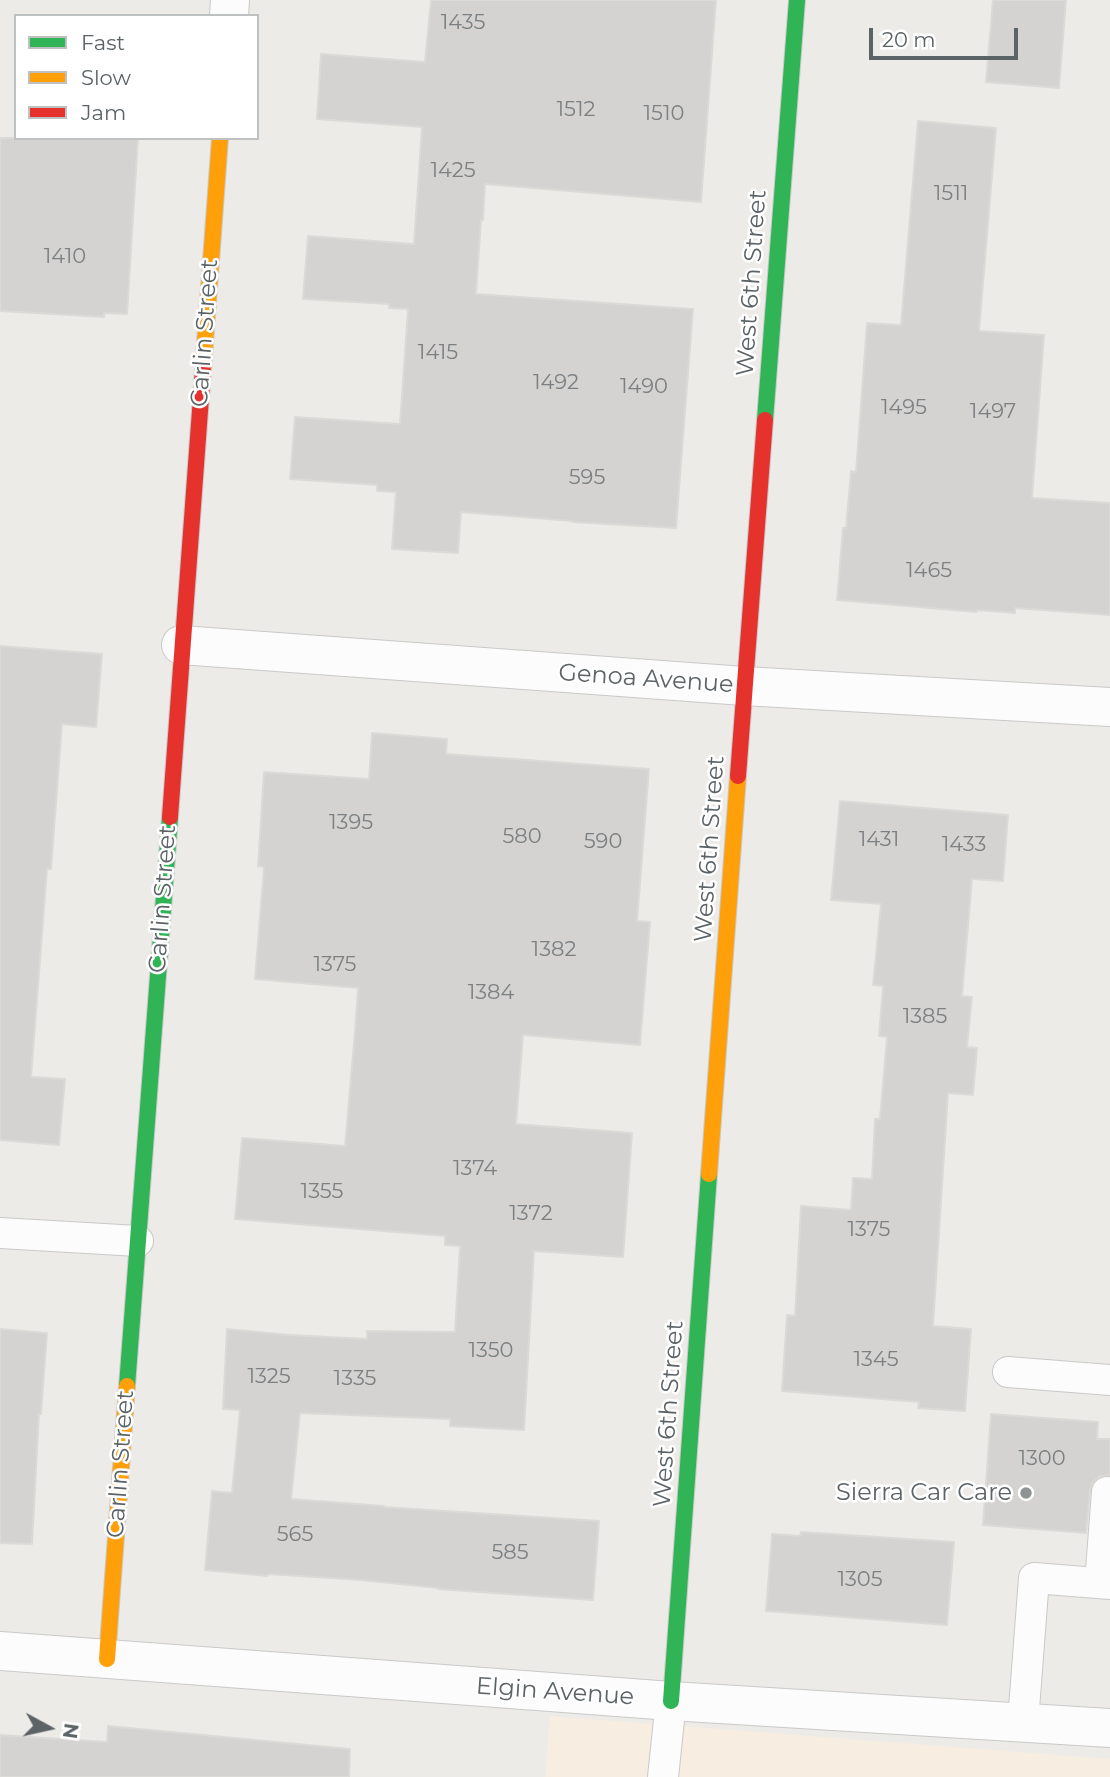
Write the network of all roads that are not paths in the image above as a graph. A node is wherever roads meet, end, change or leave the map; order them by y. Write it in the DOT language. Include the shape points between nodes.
graph roads {
  1 [pos="797,0"];
  2 [pos="220,140"];
  3 [pos="181,645"];
  4 [pos="744,686"];
  5 [pos="1110,707"];
  6 [pos="0,1233"];
  7 [pos="138,1241"];
  8 [pos="1008,1372"];
  9 [pos="1110,1380"];
  10 [pos="1107,1492"];
  11 [pos="1105,1584"];
  12 [pos="0,1651"];
  13 [pos="107,1659"];
  14 [pos="671,1701"];
  15 [pos="1023,1722"];
  16 [pos="1110,1728"];
  17 [pos="663,1777"];
  1 -- 4 [label="street, West 6th Street"];
  2 -- 3 [label="street, Carlin Street"];
  3 -- 4 [label="street, Genoa Avenue"];
  3 -- 7 [label="street, Carlin Street"];
  4 -- 5 [label="street, Genoa Avenue"];
  4 -- 14 [label="street, West 6th Street"];
  6 -- 7 [label="lane"];
  7 -- 13 [label="street, Carlin Street"];
  8 -- 9 [label="lane"];
  10 -- 11 [label="lane"];
  11 -- 15 [label="lane" via="1034,1578"];
  12 -- 13 [label="street, Elgin Avenue"];
  13 -- 14 [label="street, Elgin Avenue"];
  14 -- 15 [label="street, Elgin Avenue"];
  14 -- 17 [label="lane"];
  15 -- 16 [label="street, Elgin Avenue"];
}
